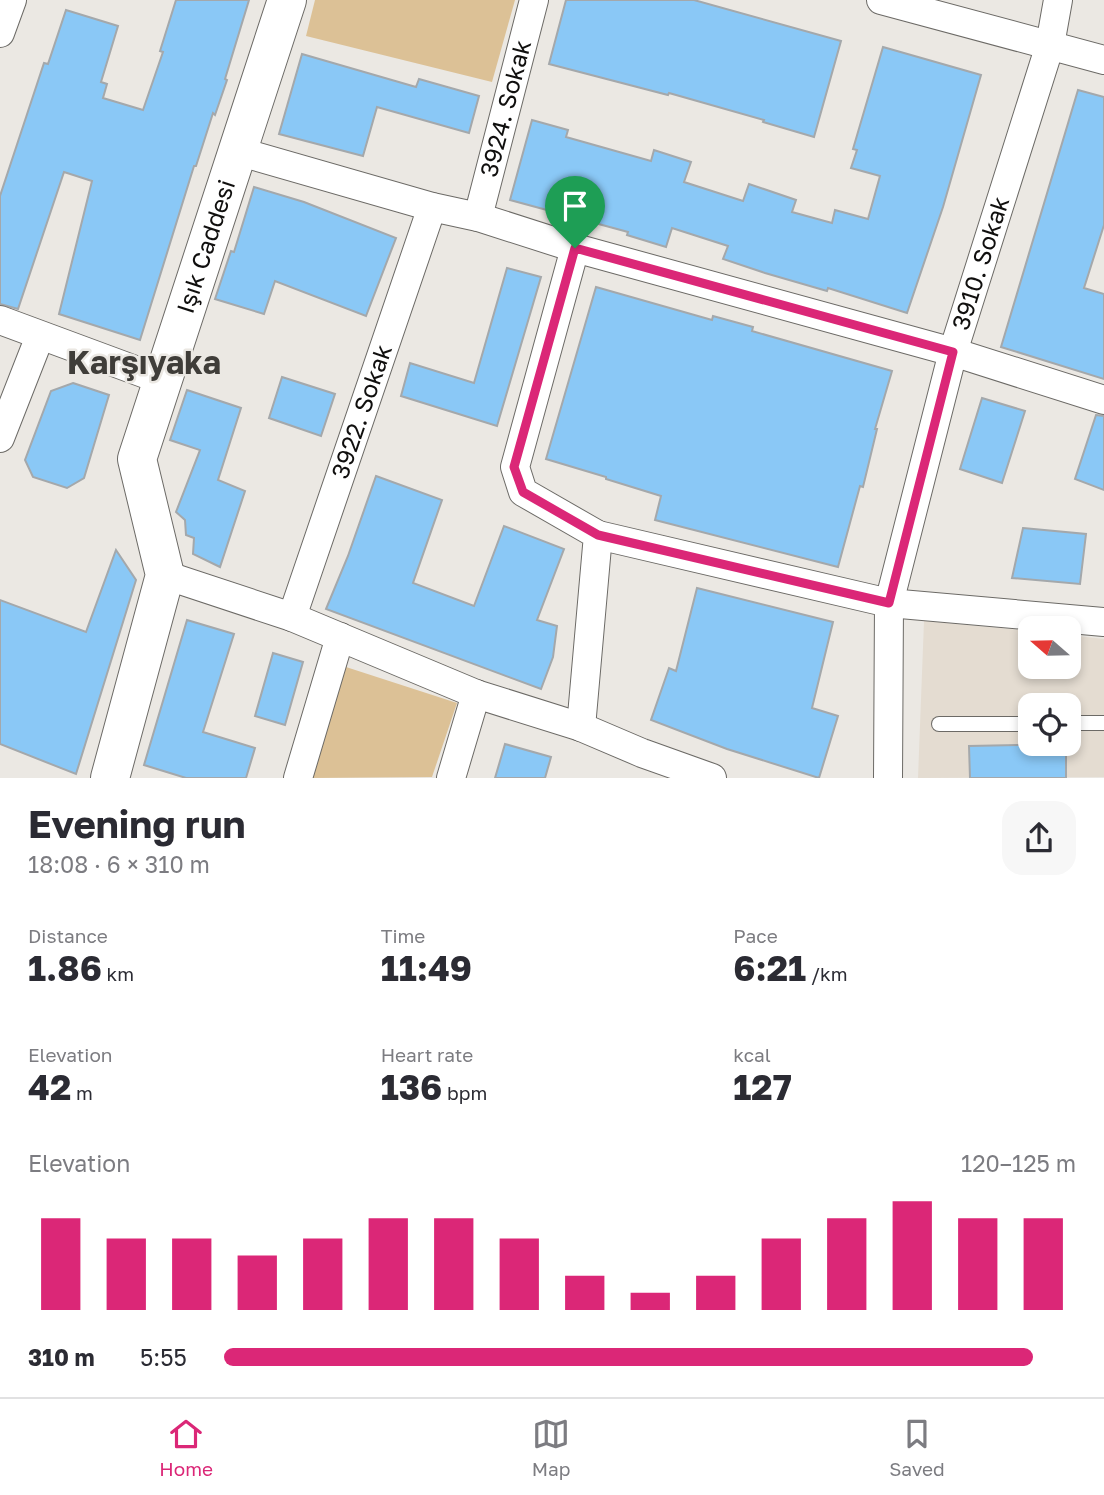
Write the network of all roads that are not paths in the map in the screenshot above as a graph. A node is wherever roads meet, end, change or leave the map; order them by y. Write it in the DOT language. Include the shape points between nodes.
graph roads {
  1 [pos="12,0"];
  2 [pos="287,0"];
  3 [pos="534,0"];
  4 [pos="881,0"];
  5 [pos="1058,0"];
  6 [pos="0,33"];
  7 [pos="1050,45"];
  8 [pos="1104,60"];
  9 [pos="237,151"];
  10 [pos="432,207"];
  11 [pos="478,217"];
  12 [pos="575,248"];
  13 [pos="0,320"];
  14 [pos="40,336"];
  15 [pos="953,352"];
  16 [pos="162,380"];
  17 [pos="1104,400"];
  18 [pos="0,438"];
  19 [pos="598,535"];
  20 [pos="166,575"];
  21 [pos="889,603"];
  22 [pos="292,617"];
  23 [pos="1104,622"];
  24 [pos="340,637"];
  25 [pos="476,694"];
  26 [pos="1018,723"];
  27 [pos="1081,723"];
  28 [pos="1104,723"];
  29 [pos="939,724"];
  30 [pos="581,727"];
  31 [pos="641,765"];
  32 [pos="110,778"];
  33 [pos="298,778"];
  34 [pos="451,778"];
  35 [pos="712,778"];
  36 [pos="888,778"];
  1 -- 6 [label="street"];
  2 -- 9 [label="street, Işık Caddesi"];
  3 -- 11 [label="street, 3924. Sokak"];
  4 -- 7 [label="street"];
  5 -- 7 [label="street, 3910. Sokak"];
  7 -- 8 [label="street"];
  7 -- 15 [label="street, 3910. Sokak"];
  9 -- 10 [label="street"];
  9 -- 16 [label="street, Işık Caddesi"];
  10 -- 11 [label="street"];
  10 -- 22 [label="street, 3922. Sokak"];
  11 -- 12 [label="street"];
  12 -- 15 [label="street"];
  12 -- 19 [label="street" via="514,467 523,492"];
  13 -- 14 [label="street"];
  14 -- 16 [label="street"];
  14 -- 18 [label="street"];
  15 -- 17 [label="street"];
  15 -- 21 [label="street, 3910. Sokak"];
  16 -- 20 [label="street, Işık Caddesi" via="137,459"];
  19 -- 21 [label="street"];
  19 -- 30 [label="street"];
  20 -- 22 [label="street"];
  20 -- 32 [label="street, Işık Caddesi"];
  21 -- 23 [label="street"];
  21 -- 36 [label="street, 3910. Sokak"];
  22 -- 24 [label="street"];
  24 -- 25 [label="street"];
  24 -- 33 [label="street"];
  25 -- 30 [label="street"];
  25 -- 34 [label="street"];
  26 -- 29 [label="lane"];
  27 -- 28 [label="lane"];
  30 -- 31 [label="street"];
  31 -- 35 [label="street"];
}
